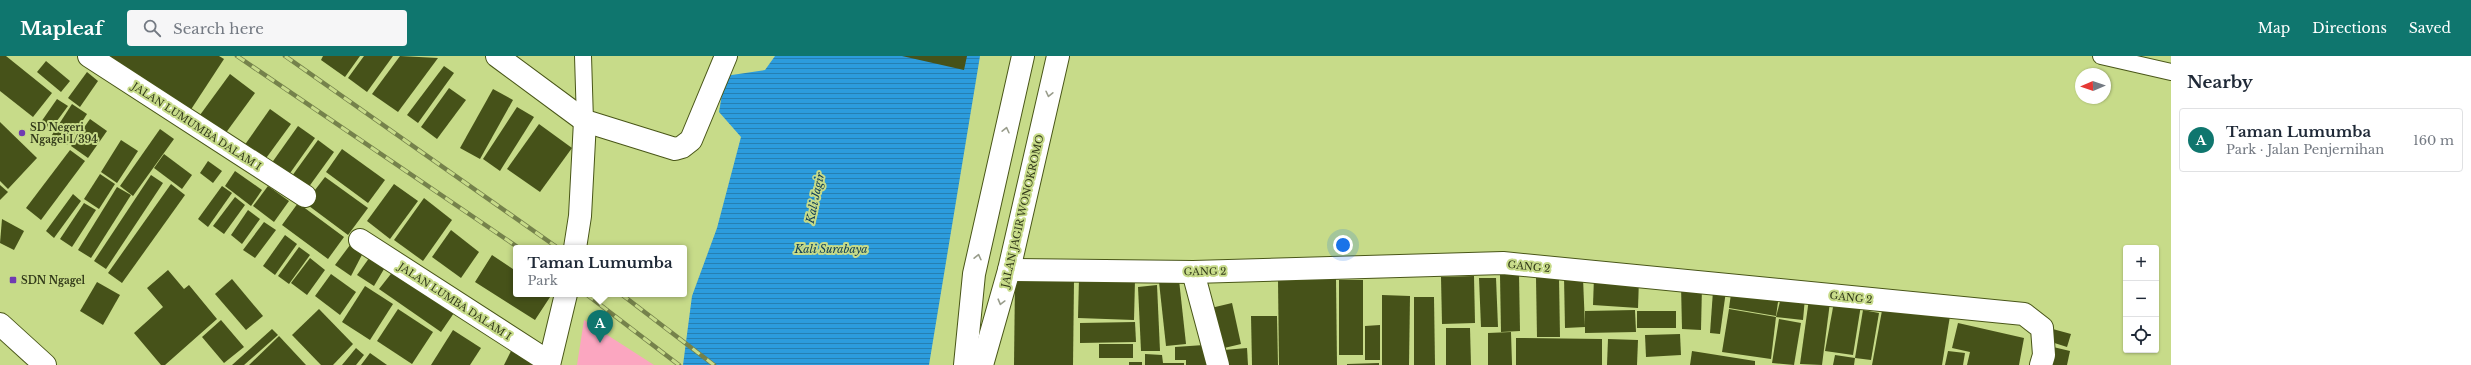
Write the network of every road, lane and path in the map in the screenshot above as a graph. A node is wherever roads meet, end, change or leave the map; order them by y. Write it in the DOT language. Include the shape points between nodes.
graph roads {
  1 [pos="89,56"];
  2 [pos="498,56"];
  3 [pos="583,56"];
  4 [pos="726,56"];
  5 [pos="1023,56"];
  6 [pos="1058,56"];
  7 [pos="2101,56"];
  8 [pos="2171,72"];
  9 [pos="585,121"];
  10 [pos="305,196"];
  11 [pos="360,240"];
  12 [pos="575,245"];
  13 [pos="1009,270"];
  14 [pos="1193,272"];
  15 [pos="565,297"];
  16 [pos="0,324"];
  17 [pos="549,363"];
  18 [pos="45,365"];
  19 [pos="965,365"];
  20 [pos="982,365"];
  21 [pos="1218,365"];
  22 [pos="2041,365"];
  1 -- 10 [label="main road, JALAN LUMUMBA DALAM I"];
  2 -- 9 [label="main road"];
  3 -- 9 [label="lane"];
  4 -- 9 [label="main road" via="691,140 682,147 675,148"];
  19 -- 5 [label="main road, one-way" via="974,274"];
  6 -- 13 [label="main road, JALAN JAGIR WONOKROMO, one-way"];
  7 -- 8 [label="lane"];
  9 -- 12 [label="main road" via="580,216"];
  11 -- 17 [label="main road, JALAN LUMBA DALAM I"];
  13 -- 14 [label="main road, GANG 2"];
  13 -- 20 [label="main road, JALAN JAGIR WONOKROMO, one-way"];
  14 -- 21 [label="main road"];
  14 -- 22 [label="main road, GANG 2" via="1503,263 2024,314 2042,328 2044,355"];
  15 -- 17 [label="main road"];
  16 -- 18 [label="main road"];
}
